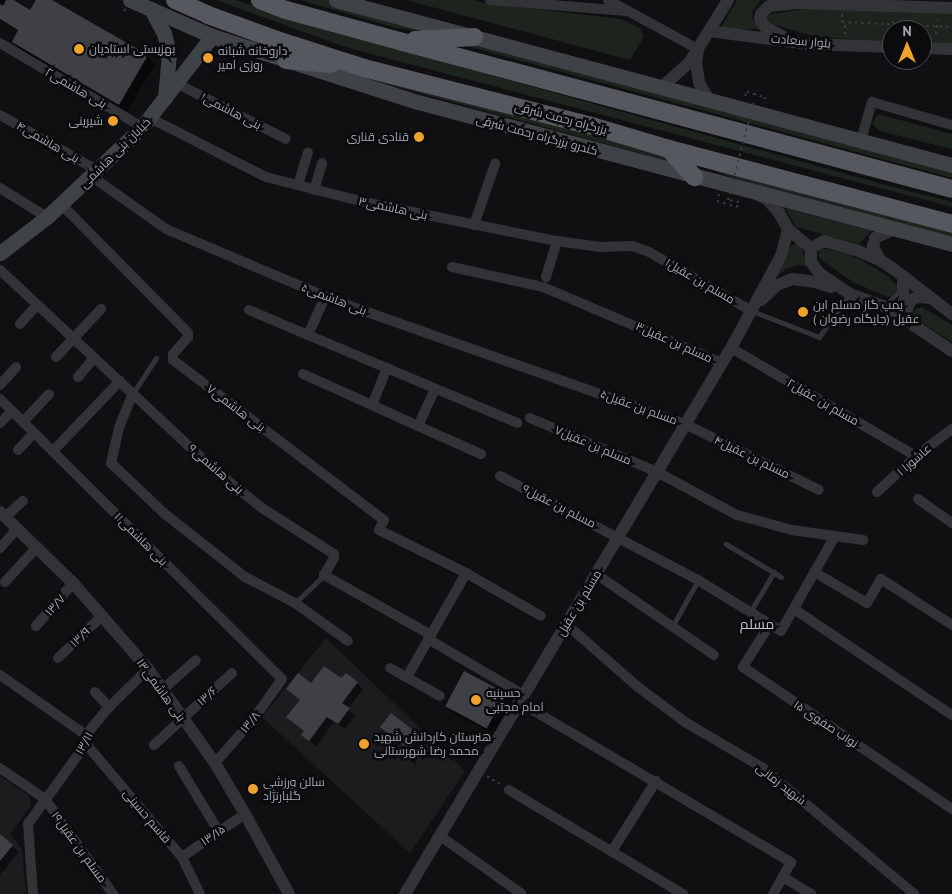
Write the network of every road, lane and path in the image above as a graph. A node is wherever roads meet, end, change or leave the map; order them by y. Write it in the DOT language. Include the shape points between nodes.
graph roads {
  1 [pos="175,0"];
  2 [pos="260,0"];
  3 [pos="336,0"];
  4 [pos="490,0"];
  5 [pos="608,0"];
  6 [pos="728,0"];
  7 [pos="795,2"];
  8 [pos="128,4"];
  9 [pos="843,5"];
  10 [pos="952,8"];
  11 [pos="151,9"];
  12 [pos="627,11"];
  13 [pos="937,20"];
  14 [pos="882,24"];
  15 [pos="932,26"];
  16 [pos="936,26"];
  17 [pos="952,27"];
  18 [pos="710,31"];
  19 [pos="936,34"];
  20 [pos="212,36"];
  21 [pos="474,37"];
  22 [pos="399,41"];
  23 [pos="0,43"];
  24 [pos="808,44"];
  25 [pos="882,47"];
  26 [pos="932,48"];
  27 [pos="698,49"];
  28 [pos="952,49"];
  29 [pos="286,60"];
  30 [pos="364,68"];
  31 [pos="176,83"];
  32 [pos="662,87"];
  33 [pos="747,92"];
  34 [pos="165,98"];
  35 [pos="710,101"];
  36 [pos="0,115"];
  37 [pos="146,122"];
  38 [pos="952,125"];
  39 [pos="286,139"];
  40 [pos="861,140"];
  41 [pos="669,149"];
  42 [pos="308,153"];
  43 [pos="322,163"];
  44 [pos="495,164"];
  45 [pos="952,165"];
  46 [pos="94,173"];
  47 [pos="694,177"];
  48 [pos="298,186"];
  49 [pos="0,188"];
  50 [pos="952,189"];
  51 [pos="314,190"];
  52 [pos="748,191"];
  53 [pos="717,201"];
  54 [pos="61,204"];
  55 [pos="48,217"];
  56 [pos="952,224"];
  57 [pos="474,225"];
  58 [pos="788,228"];
  59 [pos="894,229"];
  60 [pos="557,242"];
  61 [pos="952,244"];
  62 [pos="811,248"];
  63 [pos="649,252"];
  64 [pos="0,253"];
  65 [pos="880,260"];
  66 [pos="452,267"];
  67 [pos="0,270"];
  68 [pos="903,276"];
  69 [pos="546,277"];
  70 [pos="850,294"];
  71 [pos="325,297"];
  72 [pos="930,298"];
  73 [pos="37,305"];
  74 [pos="888,308"];
  75 [pos="101,309"];
  76 [pos="248,310"];
  77 [pos="750,310"];
  78 [pos="952,314"];
  79 [pos="906,320"];
  80 [pos="20,324"];
  81 [pos="308,335"];
  82 [pos="73,338"];
  83 [pos="731,348"];
  84 [pos="952,351"];
  85 [pos="56,357"];
  86 [pos="94,358"];
  87 [pos="156,358"];
  88 [pos="722,363"];
  89 [pos="16,367"];
  90 [pos="387,368"];
  91 [pos="303,374"];
  92 [pos="78,377"];
  93 [pos="120,381"];
  94 [pos="0,384"];
  95 [pos="435,388"];
  96 [pos="593,390"];
  97 [pos="133,393"];
  98 [pos="49,394"];
  99 [pos="0,399"];
  100 [pos="372,405"];
  101 [pos="12,411"];
  102 [pos="530,418"];
  103 [pos="23,422"];
  104 [pos="0,423"];
  105 [pos="517,423"];
  106 [pos="685,424"];
  107 [pos="418,426"];
  108 [pos="952,429"];
  109 [pos="34,433"];
  110 [pos="18,450"];
  111 [pos="53,451"];
  112 [pos="481,454"];
  113 [pos="916,456"];
  114 [pos="657,472"];
  115 [pos="500,476"];
  116 [pos="819,490"];
  117 [pos="877,492"];
  118 [pos="918,499"];
  119 [pos="23,501"];
  120 [pos="3,515"];
  121 [pos="952,523"];
  122 [pos="17,529"];
  123 [pos="835,536"];
  124 [pos="618,537"];
  125 [pos="863,540"];
  126 [pos="726,544"];
  127 [pos="0,548"];
  128 [pos="36,548"];
  129 [pos="774,572"];
  130 [pos="814,572"];
  131 [pos="466,573"];
  132 [pos="596,574"];
  133 [pos="324,575"];
  134 [pos="781,577"];
  135 [pos="698,580"];
  136 [pos="5,582"];
  137 [pos="73,583"];
  138 [pos="295,603"];
  139 [pos="794,609"];
  140 [pos="750,612"];
  141 [pos="103,615"];
  142 [pos="541,616"];
  143 [pos="566,624"];
  144 [pos="770,624"];
  145 [pos="673,625"];
  146 [pos="952,625"];
  147 [pos="36,626"];
  148 [pos="429,637"];
  149 [pos="348,641"];
  150 [pos="714,655"];
  151 [pos="58,658"];
  152 [pos="196,660"];
  153 [pos="390,668"];
  154 [pos="148,669"];
  155 [pos="232,673"];
  156 [pos="0,675"];
  157 [pos="407,677"];
  158 [pos="282,679"];
  159 [pos="162,690"];
  160 [pos="94,692"];
  161 [pos="440,696"];
  162 [pos="522,698"];
  163 [pos="109,707"];
  164 [pos="952,715"];
  165 [pos="182,719"];
  166 [pos="86,739"];
  167 [pos="154,745"];
  168 [pos="215,763"];
  169 [pos="179,766"];
  170 [pos="0,768"];
  171 [pos="479,770"];
  172 [pos="656,781"];
  173 [pos="510,790"];
  174 [pos="45,800"];
  175 [pos="952,809"];
  176 [pos="246,814"];
  177 [pos="219,832"];
  178 [pos="440,836"];
  179 [pos="612,851"];
  180 [pos="182,857"];
  181 [pos="783,877"];
  182 [pos="33,894"];
  183 [pos="113,894"];
  184 [pos="200,894"];
  185 [pos="289,894"];
  186 [pos="405,894"];
  187 [pos="522,894"];
  188 [pos="684,894"];
  189 [pos="773,894"];
  190 [pos="811,894"];
  191 [pos="914,894"];
  1 -- 30 [label="highway, بزرگراه رحمت شرقی" via="277,40"];
  2 -- 22 [label="highway"];
  3 -- 21 [label="main road"];
  4 -- 12 [label="street"];
  5 -- 12 [label="street"];
  6 -- 18 [label="street"];
  7 -- 9 [label="street"];
  7 -- 24 [label="street" via="769,6 760,19 778,36"];
  8 -- 11 [label="main road, کندرو بزرگراه رحمت شرقی"];
  9 -- 10 [label="street"];
  9 -- 14 [label="path" via="842,22"];
  11 -- 20 [label="main road, کندرو بزرگراه رحمت شرقی"];
  11 -- 34 [label="main road" via="164,33 169,54"];
  12 -- 27 [label="street"];
  13 -- 16 [label="path"];
  15 -- 16 [label="path"];
  16 -- 17 [label="path"];
  16 -- 19 [label="path"];
  18 -- 24 [label="street, بلوار سعادت"];
  18 -- 27 [label="street"];
  20 -- 29 [label="main road, کندرو بزرگراه رحمت شرقی"];
  20 -- 31 [label="main road, خیابان بنی هاشمی"];
  21 -- 22 [label="highway"];
  21 -- 32 [label="main road"];
  22 -- 50 [label="highway"];
  23 -- 37 [label="street, ۲بنی هاشمی"];
  24 -- 25 [label="street, بلوار سعادت"];
  26 -- 28 [label="street"];
  27 -- 32 [label="street" via="689,63"];
  27 -- 35 [label="street" via="699,83"];
  29 -- 30 [label="highway"];
  29 -- 47 [label="main road, کندرو بزرگراه رحمت شرقی" via="418,102"];
  30 -- 41 [label="highway, بزرگراه رحمت شرقی"];
  31 -- 34 [label="main road, خیابان بنی هاشمی"];
  31 -- 39 [label="street, بنی هاشمی۱"];
  32 -- 35 [label="main road"];
  33 -- 53 [label="path, bridge" via="765,98 764,104 754,101 728,200 739,202 737,207"];
  34 -- 37 [label="main road, خیابان بنی هاشمی"];
  35 -- 40 [label="main road"];
  36 -- 46 [label="street, ۴بنی هاشمی"];
  37 -- 46 [label="main road, خیابان بنی هاشمی"];
  37 -- 48 [label="street, بنی هاشمی۳" via="266,177"];
  38 -- 40 [label="street" via="872,102"];
  40 -- 45 [label="main road"];
  41 -- 47 [label="highway"];
  41 -- 56 [label="highway, بزرگراه رحمت شرقی"];
  42 -- 48 [label="street"];
  43 -- 51 [label="street"];
  44 -- 57 [label="street"];
  46 -- 54 [label="main road, خیابان بنی هاشمی"];
  46 -- 71 [label="street, بنی هاشمی۵" via="166,228"];
  47 -- 52 [label="main road, کندرو بزرگراه رحمت شرقی"];
  48 -- 51 [label="street, بنی هاشمی۳"];
  49 -- 55 [label="street"];
  51 -- 57 [label="street, بنی هاشمی۳"];
  52 -- 58 [label="street" via="767,200"];
  52 -- 59 [label="main road, کندرو بزرگراه رحمت شرقی"];
  54 -- 55 [label="main road, خیابان بنی هاشمی"];
  54 -- 131 [label="street, بنی هاشمی۷" via="188,333 188,338 172,354 173,360 384,520 379,530"];
  55 -- 64 [label="main road, خیابان بنی هاشمی"];
  57 -- 60 [label="street, بنی هاشمی۳"];
  58 -- 62 [label="street"];
  58 -- 77 [label="street, مسلم بن عقیل" via="781,256"];
  59 -- 61 [label="main road, کندرو بزرگراه رحمت شرقی"];
  59 -- 65 [label="street" via="875,238 873,246"];
  60 -- 63 [label="street, بنی هاشمی۳" via="601,247 632,246"];
  60 -- 69 [label="street"];
  62 -- 65 [label="street" via="824,241"];
  62 -- 70 [label="street" via="811,262 820,274"];
  63 -- 77 [label="street, مسلم بن عقیل۱"];
  65 -- 68 [label="street"];
  66 -- 88 [label="street, مسلم بن عقیل۳" via="543,287"];
  67 -- 73 [label="street, بنی هاشمی۹"];
  68 -- 72 [label="street"];
  68 -- 74 [label="street" via="903,294"];
  70 -- 74 [label="street"];
  70 -- 77 [label="street" via="815,282 793,279 777,285"];
  70 -- 77 [label="lane" via="819,337"];
  71 -- 81 [label="street"];
  71 -- 96 [label="street, بنی هاشمی۵"];
  72 -- 78 [label="street"];
  72 -- 79 [label="street" via="911,300"];
  73 -- 80 [label="street"];
  73 -- 82 [label="street, بنی هاشمی۹"];
  74 -- 79 [label="street"];
  75 -- 82 [label="street"];
  76 -- 81 [label="street"];
  77 -- 83 [label="street, مسلم بن عقیل"];
  79 -- 84 [label="street"];
  81 -- 90 [label="street"];
  82 -- 85 [label="street"];
  82 -- 86 [label="street, بنی هاشمی۹"];
  83 -- 88 [label="street, مسلم بن عقیل"];
  83 -- 113 [label="street, مسلم بن عقیل۲"];
  86 -- 92 [label="street"];
  86 -- 93 [label="street, بنی هاشمی۹"];
  87 -- 97 [label="lane"];
  88 -- 106 [label="street, مسلم بن عقیل"];
  89 -- 94 [label="street"];
  90 -- 95 [label="street"];
  90 -- 100 [label="street"];
  91 -- 100 [label="street"];
  93 -- 97 [label="street, بنی هاشمی۹"];
  93 -- 111 [label="street"];
  95 -- 105 [label="street"];
  95 -- 107 [label="street"];
  96 -- 106 [label="street, مسلم بن عقیل۵"];
  97 -- 133 [label="street, بنی هاشمی۹" via="218,473 262,508 334,554"];
  97 -- 138 [label="street" via="119,428 111,463 166,514 245,577"];
  98 -- 103 [label="street"];
  99 -- 101 [label="street, بنی هاشمی۱۱"];
  100 -- 107 [label="street"];
  101 -- 103 [label="street, بنی هاشمی۱۱"];
  101 -- 104 [label="street"];
  102 -- 114 [label="street, مسلم بن عقیل۷"];
  103 -- 109 [label="street, بنی هاشمی۱۱"];
  106 -- 114 [label="street, مسلم بن عقیل"];
  106 -- 116 [label="street, مسلم بن عقیل۴"];
  107 -- 112 [label="street"];
  108 -- 113 [label="street, عاشورا ۱"];
  109 -- 110 [label="street"];
  109 -- 111 [label="street, بنی هاشمی۱۱"];
  111 -- 158 [label="street, بنی هاشمی۱۱"];
  113 -- 117 [label="street, عاشورا ۱"];
  114 -- 123 [label="street, مسلم بن عقیل۷" via="738,514 792,530"];
  114 -- 124 [label="street, مسلم بن عقیل"];
  115 -- 124 [label="street, مسلم بن عقیل۹"];
  118 -- 121 [label="street"];
  119 -- 120 [label="street"];
  120 -- 122 [label="street, بنی هاشمی۱۳"];
  122 -- 127 [label="street"];
  122 -- 128 [label="street, بنی هاشمی۱۳"];
  123 -- 125 [label="street, مسلم بن عقیل۷"];
  123 -- 130 [label="street"];
  124 -- 132 [label="street, مسلم بن عقیل"];
  124 -- 135 [label="street, مسلم بن عقیل۹"];
  126 -- 129 [label="lane"];
  128 -- 136 [label="street"];
  128 -- 137 [label="street, بنی هاشمی۱۳"];
  129 -- 134 [label="lane"];
  129 -- 140 [label="lane"];
  130 -- 139 [label="street"];
  130 -- 146 [label="street" via="867,603 881,579"];
  131 -- 142 [label="street"];
  131 -- 148 [label="street"];
  132 -- 143 [label="street, مسلم بن عقیل"];
  132 -- 145 [label="street"];
  133 -- 138 [label="lane"];
  133 -- 148 [label="street"];
  135 -- 140 [label="street, مسلم بن عقیل۹"];
  135 -- 145 [label="lane"];
  137 -- 141 [label="street, بنی هاشمی۱۳"];
  137 -- 147 [label="street, ۱۳/۷"];
  138 -- 149 [label="street"];
  139 -- 144 [label="street" via="781,631"];
  139 -- 164 [label="street"];
  140 -- 144 [label="street, مسلم بن عقیل۹"];
  141 -- 151 [label="street, ۱۳/۹"];
  141 -- 154 [label="street, بنی هاشمی۱۳"];
  143 -- 162 [label="street, مسلم بن عقیل"];
  143 -- 191 [label="street, شهید زمانی" via="684,722 764,768"];
  144 -- 175 [label="street, نواب صفوی ۱۵" via="743,667"];
  145 -- 150 [label="street"];
  148 -- 157 [label="street"];
  148 -- 162 [label="street"];
  152 -- 159 [label="street"];
  153 -- 157 [label="street"];
  154 -- 159 [label="street, بنی هاشمی۱۳"];
  154 -- 163 [label="street, ۱۳/۱۱"];
  155 -- 165 [label="street, ۱۳/۶"];
  156 -- 166 [label="street, قاسم حسینی"];
  157 -- 161 [label="street"];
  158 -- 168 [label="street, ۱۳/۸" via="252,721"];
  159 -- 165 [label="street, بنی هاشمی۱۳"];
  160 -- 163 [label="street"];
  162 -- 171 [label="street, مسلم بن عقیل"];
  162 -- 172 [label="street"];
  163 -- 166 [label="street, ۱۳/۱۱"];
  165 -- 167 [label="street, ۱۳/۶"];
  165 -- 168 [label="street, بنی هاشمی۱۳"];
  166 -- 174 [label="street, ۱۳/۱۱"];
  166 -- 180 [label="street, قاسم حسینی"];
  168 -- 176 [label="street, بنی هاشمی۱۳"];
  169 -- 177 [label="street"];
  170 -- 174 [label="street, مسلم بن عقیل۱۹"];
  171 -- 173 [label="path"];
  171 -- 178 [label="street, مسلم بن عقیل"];
  172 -- 179 [label="street"];
  172 -- 181 [label="street" via="791,862"];
  173 -- 179 [label="street"];
  174 -- 182 [label="street, ۱۳/۱۱" via="28,824"];
  174 -- 183 [label="street, مسلم بن عقیل۱۹"];
  176 -- 177 [label="street, ۱۳/۱۵"];
  176 -- 185 [label="street, بنی هاشمی۱۳"];
  177 -- 180 [label="street, ۱۳/۱۵"];
  178 -- 186 [label="street, مسلم بن عقیل"];
  178 -- 187 [label="street"];
  179 -- 188 [label="street"];
  180 -- 184 [label="street, قاسم حسینی"];
  181 -- 189 [label="street"];
  181 -- 190 [label="street"];
}
